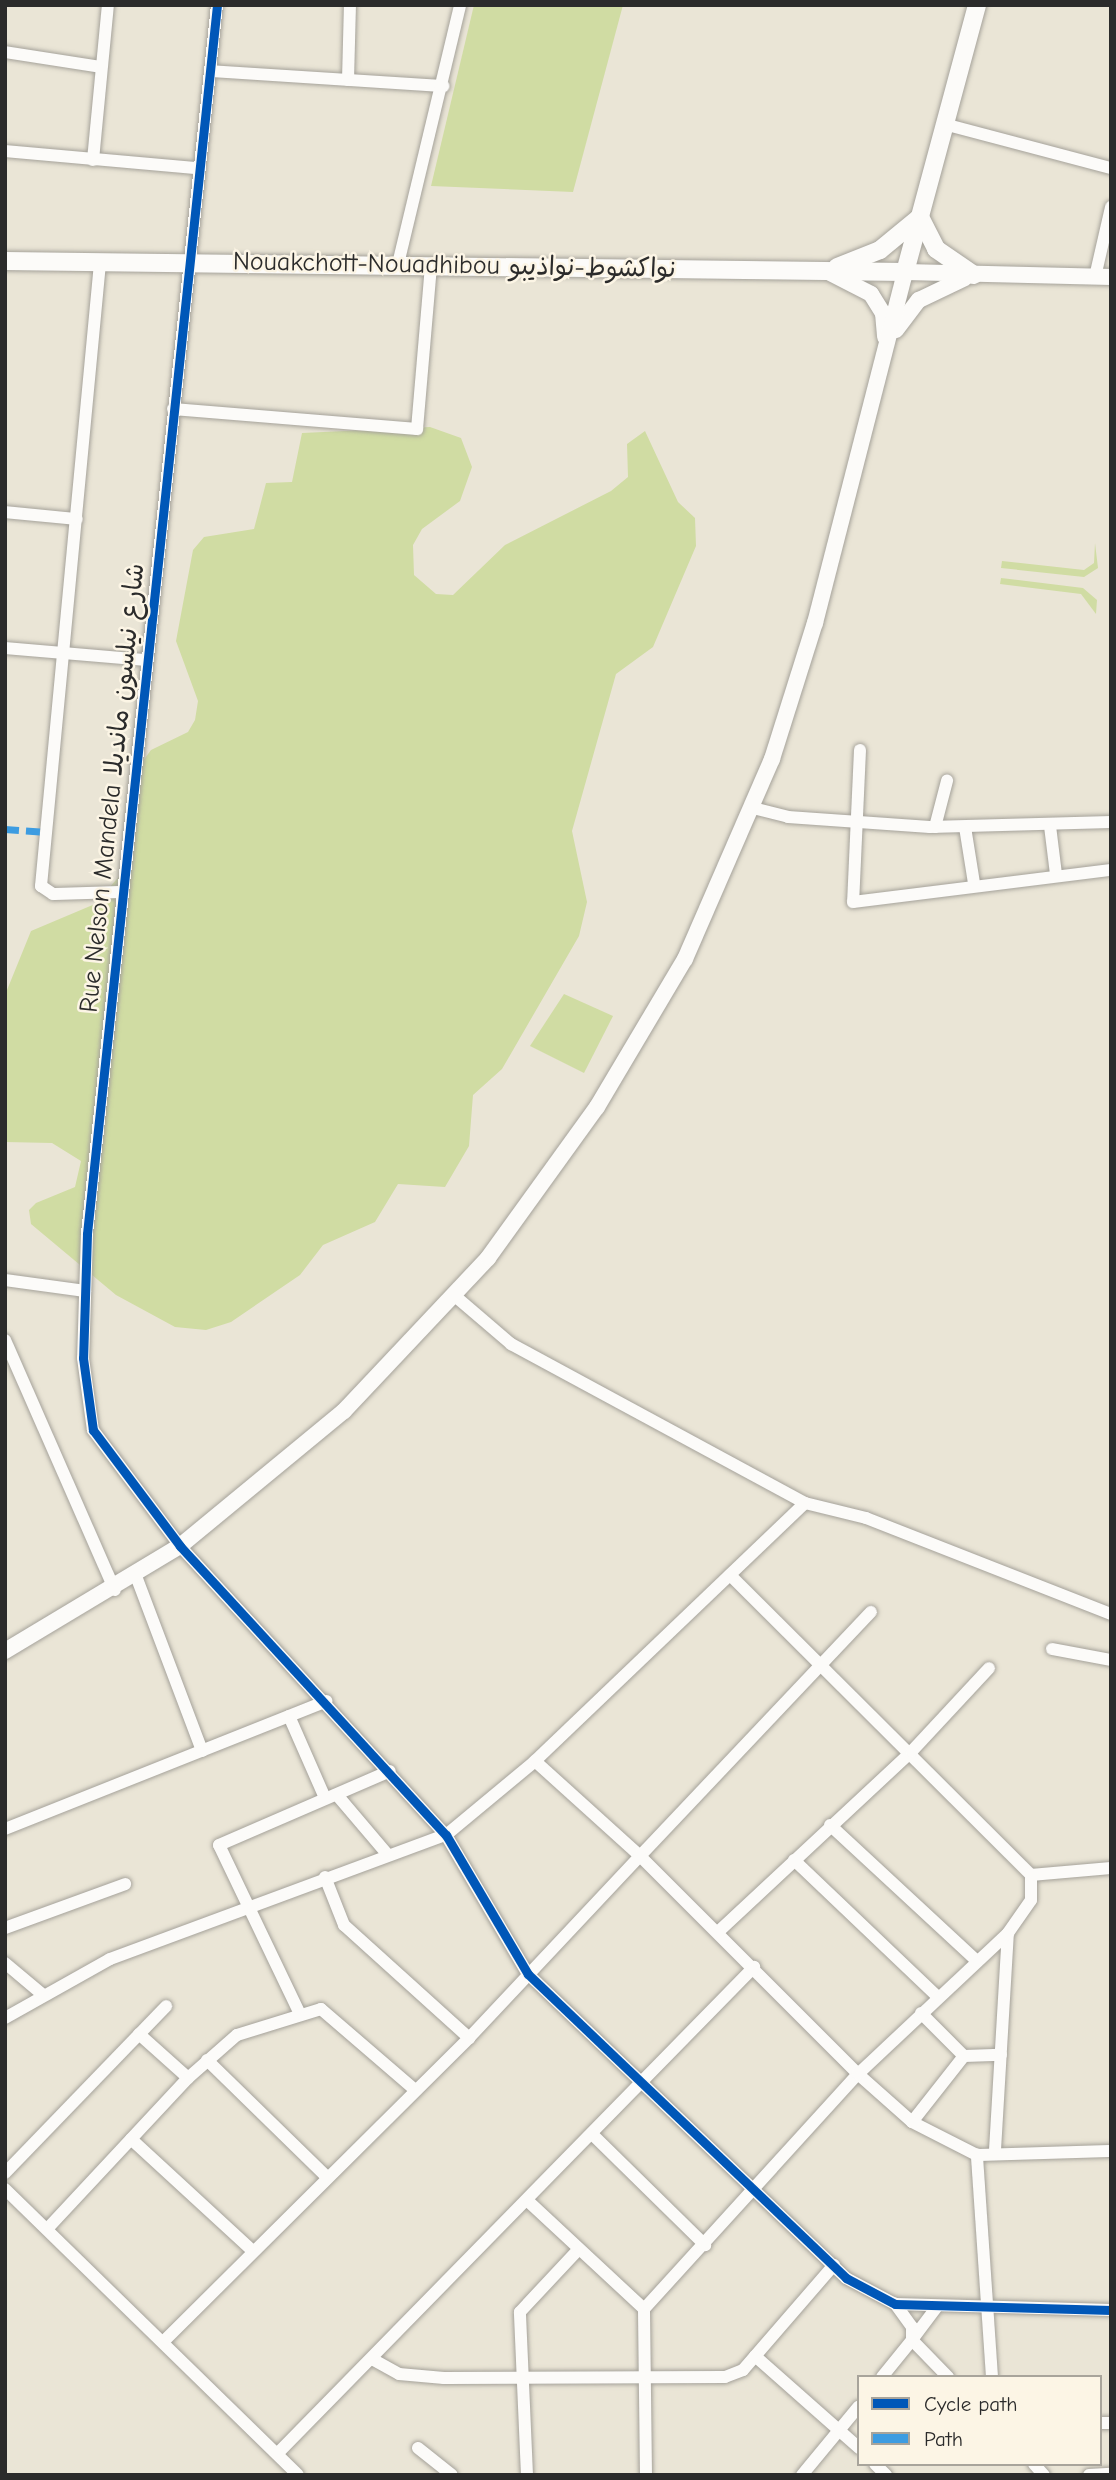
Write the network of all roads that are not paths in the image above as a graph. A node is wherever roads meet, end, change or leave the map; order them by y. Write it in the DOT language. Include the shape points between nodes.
graph roads {
  1 [pos="108,5"];
  2 [pos="218,5"];
  3 [pos="350,5"];
  4 [pos="460,5"];
  5 [pos="976,5"];
  6 [pos="5,52"];
  7 [pos="101,67"];
  8 [pos="210,71"];
  9 [pos="348,80"];
  10 [pos="443,86"];
  11 [pos="944,124"];
  12 [pos="5,151"];
  13 [pos="93,160"];
  14 [pos="197,168"];
  15 [pos="1111,168"];
  16 [pos="1111,207"];
  17 [pos="920,217"];
  18 [pos="5,261"];
  19 [pos="188,261"];
  20 [pos="100,263"];
  21 [pos="398,264"];
  22 [pos="431,266"];
  23 [pos="826,271"];
  24 [pos="905,272"];
  25 [pos="974,275"];
  26 [pos="1103,277"];
  27 [pos="883,363"];
  28 [pos="173,409"];
  29 [pos="5,512"];
  30 [pos="76,519"];
  31 [pos="5,648"];
  32 [pos="64,651"];
  33 [pos="146,660"];
  34 [pos="860,750"];
  35 [pos="947,781"];
  36 [pos="752,808"];
  37 [pos="856,822"];
  38 [pos="1111,822"];
  39 [pos="1050,826"];
  40 [pos="935,827"];
  41 [pos="965,827"];
  42 [pos="1111,870"];
  43 [pos="1056,874"];
  44 [pos="974,883"];
  45 [pos="121,892"];
  46 [pos="5,1280"];
  47 [pos="85,1291"];
  48 [pos="455,1296"];
  49 [pos="5,1340"];
  50 [pos="805,1503"];
  51 [pos="180,1546"];
  52 [pos="730,1575"];
  53 [pos="136,1576"];
  54 [pos="115,1590"];
  55 [pos="871,1612"];
  56 [pos="1111,1614"];
  57 [pos="1052,1649"];
  58 [pos="5,1651"];
  59 [pos="1111,1660"];
  60 [pos="989,1668"];
  61 [pos="822,1669"];
  62 [pos="326,1701"];
  63 [pos="289,1716"];
  64 [pos="912,1751"];
  65 [pos="202,1752"];
  66 [pos="535,1761"];
  67 [pos="390,1771"];
  68 [pos="331,1797"];
  69 [pos="830,1825"];
  70 [pos="5,1829"];
  71 [pos="446,1835"];
  72 [pos="387,1854"];
  73 [pos="640,1856"];
  74 [pos="794,1860"];
  75 [pos="1111,1868"];
  76 [pos="1031,1875"];
  77 [pos="325,1877"];
  78 [pos="125,1884"];
  79 [pos="243,1905"];
  80 [pos="5,1928"];
  81 [pos="718,1932"];
  82 [pos="1008,1933"];
  83 [pos="977,1961"];
  84 [pos="5,1963"];
  85 [pos="754,1967"];
  86 [pos="528,1974"];
  87 [pos="41,1994"];
  88 [pos="938,1997"];
  89 [pos="166,2006"];
  90 [pos="299,2012"];
  91 [pos="921,2013"];
  92 [pos="5,2018"];
  93 [pos="139,2034"];
  94 [pos="469,2038"];
  95 [pos="1000,2055"];
  96 [pos="964,2056"];
  97 [pos="207,2060"];
  98 [pos="858,2074"];
  99 [pos="188,2078"];
  100 [pos="643,2086"];
  101 [pos="414,2089"];
  102 [pos="912,2122"];
  103 [pos="594,2136"];
  104 [pos="131,2139"];
  105 [pos="995,2150"];
  106 [pos="1111,2151"];
  107 [pos="977,2155"];
  108 [pos="5,2173"];
  109 [pos="327,2177"];
  110 [pos="5,2189"];
  111 [pos="755,2192"];
  112 [pos="529,2202"];
  113 [pos="48,2228"];
  114 [pos="705,2245"];
  115 [pos="579,2249"];
  116 [pos="253,2251"];
  117 [pos="834,2265"];
  118 [pos="895,2304"];
  119 [pos="936,2308"];
  120 [pos="644,2309"];
  121 [pos="990,2310"];
  122 [pos="1111,2310"];
  123 [pos="912,2340"];
  124 [pos="163,2342"];
  125 [pos="755,2356"];
  126 [pos="372,2359"];
  127 [pos="884,2375"];
  128 [pos="946,2375"];
  129 [pos="992,2375"];
  130 [pos="645,2376"];
  131 [pos="525,2377"];
  132 [pos="857,2408"];
  133 [pos="839,2430"];
  134 [pos="857,2446"];
  135 [pos="418,2448"];
  136 [pos="277,2454"];
  137 [pos="1111,2474"];
  138 [pos="298,2475"];
  139 [pos="452,2475"];
  140 [pos="527,2475"];
  141 [pos="646,2475"];
  142 [pos="802,2475"];
  143 [pos="1089,2475"];
  1 -- 7 [label="street"];
  2 -- 8 [label="street, Rue Nelson Mandela شارع نيلسون مانديلا"];
  3 -- 9 [label="street"];
  4 -- 10 [label="street"];
  5 -- 11 [label="highway"];
  6 -- 7 [label="street"];
  7 -- 13 [label="street"];
  8 -- 9 [label="street"];
  8 -- 14 [label="street, Rue Nelson Mandela شارع نيلسون مانديلا"];
  9 -- 10 [label="street"];
  10 -- 21 [label="street"];
  11 -- 15 [label="street"];
  11 -- 17 [label="highway"];
  12 -- 13 [label="street"];
  13 -- 14 [label="street"];
  14 -- 19 [label="street, Rue Nelson Mandela شارع نيلسون مانديلا"];
  16 -- 26 [label="street"];
  17 -- 23 [label="highway" via="880,250"];
  17 -- 24 [label="highway"];
  17 -- 25 [label="highway" via="936,249"];
  18 -- 20 [label="highway, Nouakchott-Nouadhibou نواكشوط-نواذيبو"];
  19 -- 20 [label="highway, Nouakchott-Nouadhibou نواكشوط-نواذيبو"];
  19 -- 21 [label="highway, Nouakchott-Nouadhibou نواكشوط-نواذيبو"];
  19 -- 28 [label="street, Rue Nelson Mandela شارع نيلسون مانديلا"];
  20 -- 30 [label="street"];
  21 -- 22 [label="highway, Nouakchott-Nouadhibou نواكشوط-نواذيبو"];
  22 -- 23 [label="highway, Nouakchott-Nouadhibou نواكشوط-نواذيبو"];
  22 -- 28 [label="street" via="417,429"];
  23 -- 24 [label="highway, Nouakchott-Nouadhibou نواكشوط-نواذيبو"];
  23 -- 27 [label="main road" via="863,287 878,304 886,324"];
  24 -- 25 [label="main road"];
  24 -- 27 [label="main road"];
  25 -- 26 [label="main road"];
  25 -- 27 [label="main road" via="911,307"];
  27 -- 36 [label="main road" via="815,623"];
  28 -- 33 [label="street, Rue Nelson Mandela شارع نيلسون مانديلا"];
  29 -- 30 [label="street"];
  30 -- 32 [label="street"];
  31 -- 32 [label="street"];
  32 -- 33 [label="street"];
  32 -- 45 [label="street" via="41,886 53,894"];
  33 -- 45 [label="street, Rue Nelson Mandela شارع نيلسون مانديلا"];
  34 -- 37 [label="street"];
  35 -- 40 [label="street"];
  36 -- 37 [label="street"];
  36 -- 48 [label="main road" via="691,948 626,1061 545,1181"];
  37 -- 40 [label="street"];
  37 -- 44 [label="street" via="853,902"];
  38 -- 39 [label="street"];
  39 -- 41 [label="street"];
  39 -- 43 [label="street"];
  40 -- 41 [label="street"];
  41 -- 44 [label="street"];
  42 -- 43 [label="street"];
  43 -- 44 [label="street"];
  45 -- 47 [label="street, Rue Nelson Mandela شارع نيلسون مانديلا"];
  46 -- 47 [label="street"];
  47 -- 51 [label="street, Rue Nelson Mandela شارع نيلسون مانديلا" via="83,1358 93,1430"];
  48 -- 50 [label="street" via="511,1344"];
  48 -- 51 [label="main road" via="344,1411"];
  49 -- 54 [label="street"];
  50 -- 52 [label="street"];
  50 -- 56 [label="street" via="866,1518"];
  51 -- 53 [label="main road"];
  51 -- 62 [label="street, Rue Nelson Mandela شارع نيلسون مانديلا"];
  52 -- 61 [label="street"];
  52 -- 66 [label="street"];
  53 -- 54 [label="main road"];
  53 -- 65 [label="street"];
  54 -- 58 [label="main road"];
  55 -- 61 [label="street"];
  57 -- 59 [label="street"];
  60 -- 64 [label="street"];
  61 -- 64 [label="street"];
  61 -- 73 [label="street"];
  62 -- 63 [label="street"];
  62 -- 67 [label="street, Rue Nelson Mandela شارع نيلسون مانديلا"];
  63 -- 65 [label="street"];
  63 -- 68 [label="street"];
  64 -- 69 [label="street"];
  64 -- 76 [label="street" via="990,1840"];
  65 -- 70 [label="street"];
  66 -- 71 [label="street"];
  66 -- 73 [label="street"];
  67 -- 68 [label="street"];
  67 -- 71 [label="street, Rue Nelson Mandela شارع نيلسون مانديلا"];
  68 -- 72 [label="street"];
  68 -- 79 [label="street" via="219,1845"];
  69 -- 74 [label="street"];
  69 -- 83 [label="street"];
  71 -- 72 [label="street"];
  71 -- 86 [label="street, Rue Nelson Mandela شارع نيلسون مانديلا"];
  72 -- 77 [label="street"];
  73 -- 81 [label="street"];
  73 -- 86 [label="street"];
  74 -- 81 [label="street"];
  74 -- 88 [label="street"];
  75 -- 76 [label="street"];
  76 -- 82 [label="street" via="1031,1900"];
  77 -- 79 [label="street"];
  77 -- 94 [label="street" via="344,1925"];
  78 -- 80 [label="street"];
  79 -- 87 [label="street"];
  79 -- 90 [label="street"];
  81 -- 85 [label="street"];
  82 -- 83 [label="street"];
  82 -- 95 [label="street"];
  83 -- 88 [label="street"];
  84 -- 87 [label="street"];
  85 -- 98 [label="street"];
  85 -- 100 [label="street"];
  86 -- 94 [label="street"];
  86 -- 100 [label="street, Rue Nelson Mandela شارع نيلسون مانديلا"];
  87 -- 92 [label="street"];
  88 -- 91 [label="street"];
  89 -- 93 [label="street"];
  90 -- 97 [label="street" via="237,2035"];
  90 -- 101 [label="street" via="321,2009 333,2016"];
  91 -- 96 [label="street"];
  91 -- 98 [label="street"];
  93 -- 99 [label="street"];
  93 -- 108 [label="street"];
  94 -- 101 [label="street"];
  95 -- 96 [label="street"];
  95 -- 105 [label="street"];
  96 -- 102 [label="street"];
  97 -- 99 [label="street"];
  97 -- 109 [label="street"];
  98 -- 102 [label="street"];
  98 -- 111 [label="street"];
  99 -- 104 [label="street"];
  100 -- 103 [label="street"];
  100 -- 111 [label="street, Rue Nelson Mandela شارع نيلسون مانديلا"];
  101 -- 109 [label="street"];
  102 -- 107 [label="street"];
  103 -- 112 [label="street"];
  103 -- 114 [label="street"];
  104 -- 113 [label="street"];
  104 -- 116 [label="street"];
  105 -- 106 [label="street"];
  105 -- 107 [label="street"];
  107 -- 121 [label="street"];
  109 -- 116 [label="street"];
  110 -- 113 [label="street"];
  111 -- 114 [label="street"];
  111 -- 117 [label="street, Rue Nelson Mandela شارع نيلسون مانديلا"];
  112 -- 115 [label="street"];
  112 -- 126 [label="street"];
  113 -- 124 [label="street"];
  114 -- 120 [label="street"];
  115 -- 120 [label="street"];
  115 -- 131 [label="street" via="520,2312"];
  116 -- 124 [label="street"];
  117 -- 118 [label="street, Rue Nelson Mandela شارع نيلسون مانديلا" via="846,2278"];
  117 -- 125 [label="street"];
  118 -- 119 [label="street"];
  118 -- 123 [label="street" via="912,2327"];
  119 -- 121 [label="street"];
  119 -- 123 [label="street"];
  120 -- 130 [label="street"];
  121 -- 122 [label="street"];
  121 -- 129 [label="street"];
  123 -- 127 [label="street"];
  123 -- 128 [label="street"];
  124 -- 136 [label="street"];
  125 -- 130 [label="street" via="743,2370 725,2377"];
  125 -- 133 [label="street"];
  126 -- 131 [label="street" via="399,2374"];
  126 -- 136 [label="street"];
  130 -- 131 [label="street"];
  130 -- 141 [label="street"];
  131 -- 140 [label="street"];
  132 -- 133 [label="street"];
  133 -- 134 [label="street"];
  133 -- 142 [label="street"];
  135 -- 139 [label="street"];
  136 -- 138 [label="street"];
  137 -- 143 [label="street"];
}
